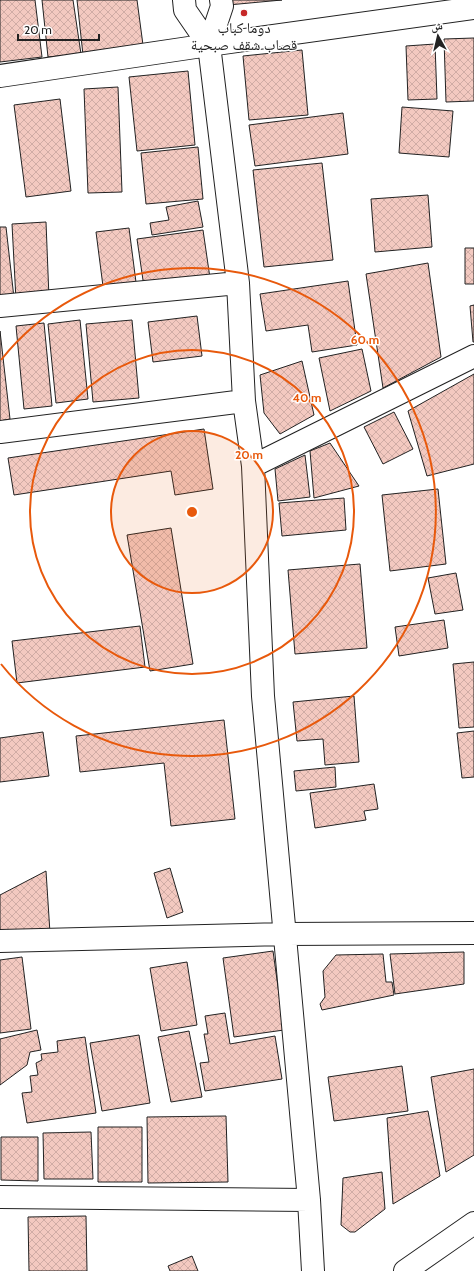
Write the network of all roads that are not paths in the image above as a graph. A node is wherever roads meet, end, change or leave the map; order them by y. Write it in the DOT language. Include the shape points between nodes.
graph roads {
  1 [pos="184,0"];
  2 [pos="221,0"];
  3 [pos="474,8"];
  4 [pos="210,44"];
  5 [pos="0,76"];
  6 [pos="238,283"];
  7 [pos="0,306"];
  8 [pos="474,356"];
  9 [pos="244,401"];
  10 [pos="0,432"];
  11 [pos="254,466"];
  12 [pos="474,933"];
  13 [pos="285,934"];
  14 [pos="0,940"];
  15 [pos="0,1197"];
  16 [pos="309,1200"];
  17 [pos="474,1223"];
  18 [pos="313,1271"];
  19 [pos="405,1271"];
  1 -- 4 [label="street" via="185,10"];
  2 -- 4 [label="street" via="222,6"];
  3 -- 4 [label="street"];
  4 -- 5 [label="street"];
  4 -- 6 [label="street"];
  6 -- 7 [label="street"];
  6 -- 9 [label="street"];
  8 -- 11 [label="street"];
  9 -- 10 [label="street"];
  9 -- 11 [label="street"];
  11 -- 13 [label="street" via="263,696"];
  12 -- 13 [label="street"];
  13 -- 14 [label="street"];
  13 -- 16 [label="street"];
  15 -- 16 [label="street"];
  16 -- 18 [label="street"];
  17 -- 19 [label="street"];
}
